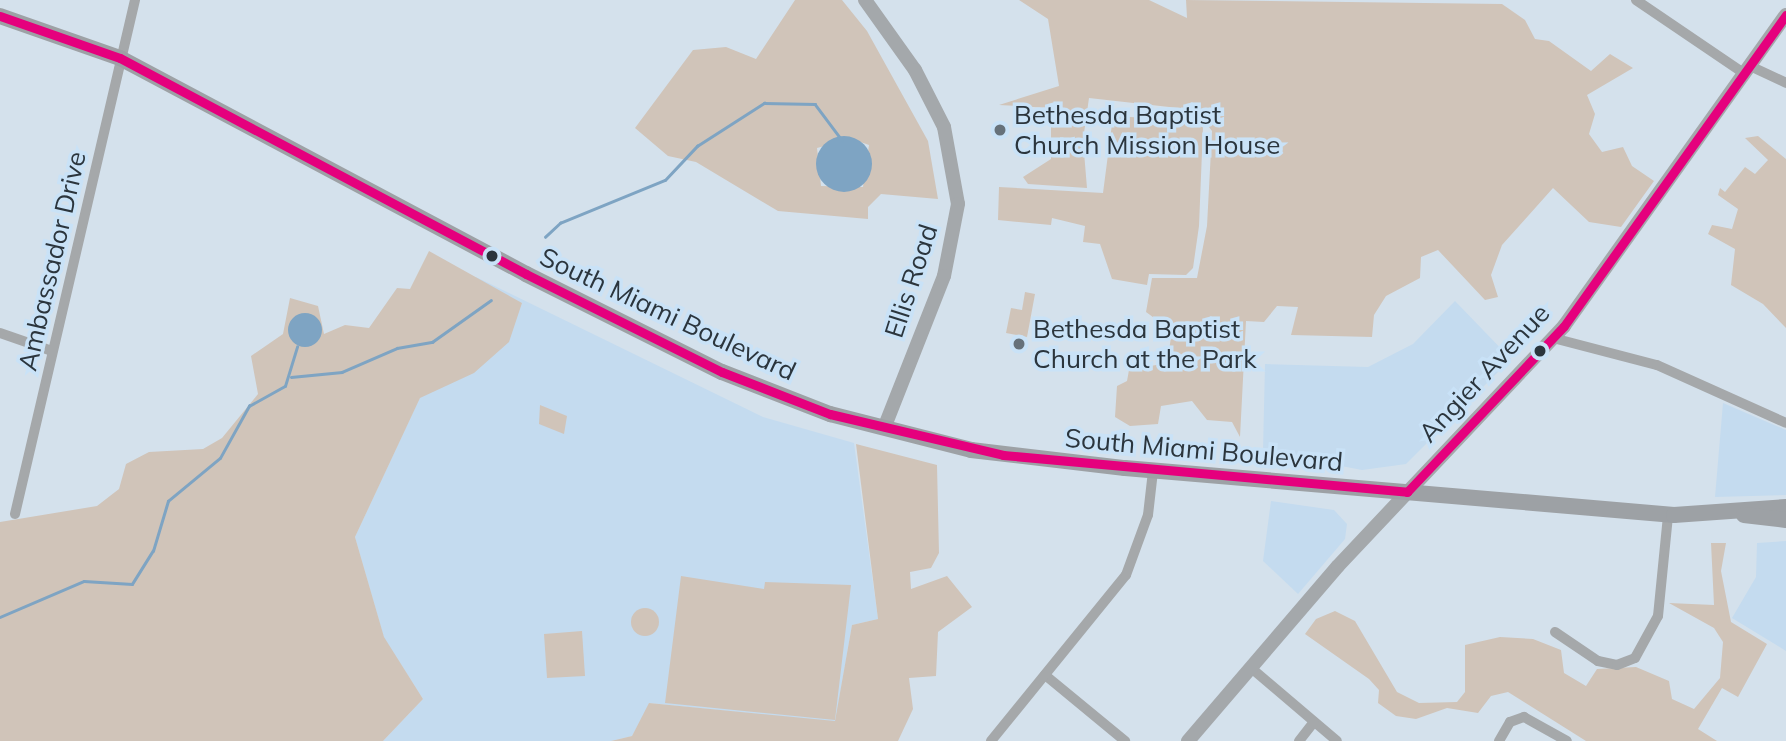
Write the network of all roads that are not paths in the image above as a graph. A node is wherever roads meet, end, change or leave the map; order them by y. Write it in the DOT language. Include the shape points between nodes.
graph roads {
  1 [pos="135,0"];
  2 [pos="865,0"];
  3 [pos="1636,0"];
  4 [pos="1786,15"];
  5 [pos="0,16"];
  6 [pos="120,58"];
  7 [pos="1747,70"];
  8 [pos="1786,83"];
  9 [pos="0,333"];
  10 [pos="1553,338"];
  11 [pos="52,351"];
  12 [pos="1786,423"];
  13 [pos="884,428"];
  14 [pos="1153,471"];
  15 [pos="1407,492"];
  16 [pos="1786,507"];
  17 [pos="15,514"];
  18 [pos="1668,515"];
  19 [pos="1744,515"];
  20 [pos="1786,520"];
  21 [pos="1555,632"];
  22 [pos="1250,667"];
  23 [pos="1045,675"];
  24 [pos="1314,723"];
  25 [pos="991,741"];
  26 [pos="1125,741"];
  27 [pos="1188,741"];
  28 [pos="1299,741"];
  29 [pos="1337,741"];
  30 [pos="1499,741"];
  31 [pos="1567,741"];
  1 -- 6 [label="street, Ambassador Drive"];
  2 -- 13 [label="main road, Ellis Road" via="936,110 958,190 944,276"];
  3 -- 7 [label="street"];
  4 -- 7 [label="main road, Angier Avenue"];
  5 -- 6 [label="main road, South Miami Boulevard"];
  6 -- 11 [label="street, Ambassador Drive"];
  6 -- 13 [label="main road, South Miami Boulevard" via="722,372"];
  7 -- 8 [label="street"];
  7 -- 10 [label="main road, Angier Avenue"];
  9 -- 11 [label="street"];
  10 -- 12 [label="street" via="1665,368"];
  10 -- 15 [label="main road, Angier Avenue"];
  11 -- 17 [label="street, Ambassador Drive"];
  13 -- 14 [label="main road, South Miami Boulevard" via="982,452"];
  14 -- 15 [label="main road, South Miami Boulevard"];
  14 -- 23 [label="street" via="1146,522 1126,575"];
  15 -- 18 [label="main road, South Miami Boulevard"];
  15 -- 22 [label="main road, Angier Avenue"];
  16 -- 19 [label="main road, South Miami Boulevard"];
  18 -- 19 [label="main road, South Miami Boulevard"];
  18 -- 21 [label="street" via="1658,616 1635,658 1617,665 1598,661"];
  19 -- 20 [label="main road, South Miami Boulevard"];
  22 -- 24 [label="street"];
  22 -- 27 [label="main road, Angier Avenue"];
  23 -- 25 [label="street"];
  23 -- 26 [label="street"];
  24 -- 28 [label="street"];
  24 -- 29 [label="street"];
  30 -- 31 [label="street" via="1510,722 1524,717"];
}
